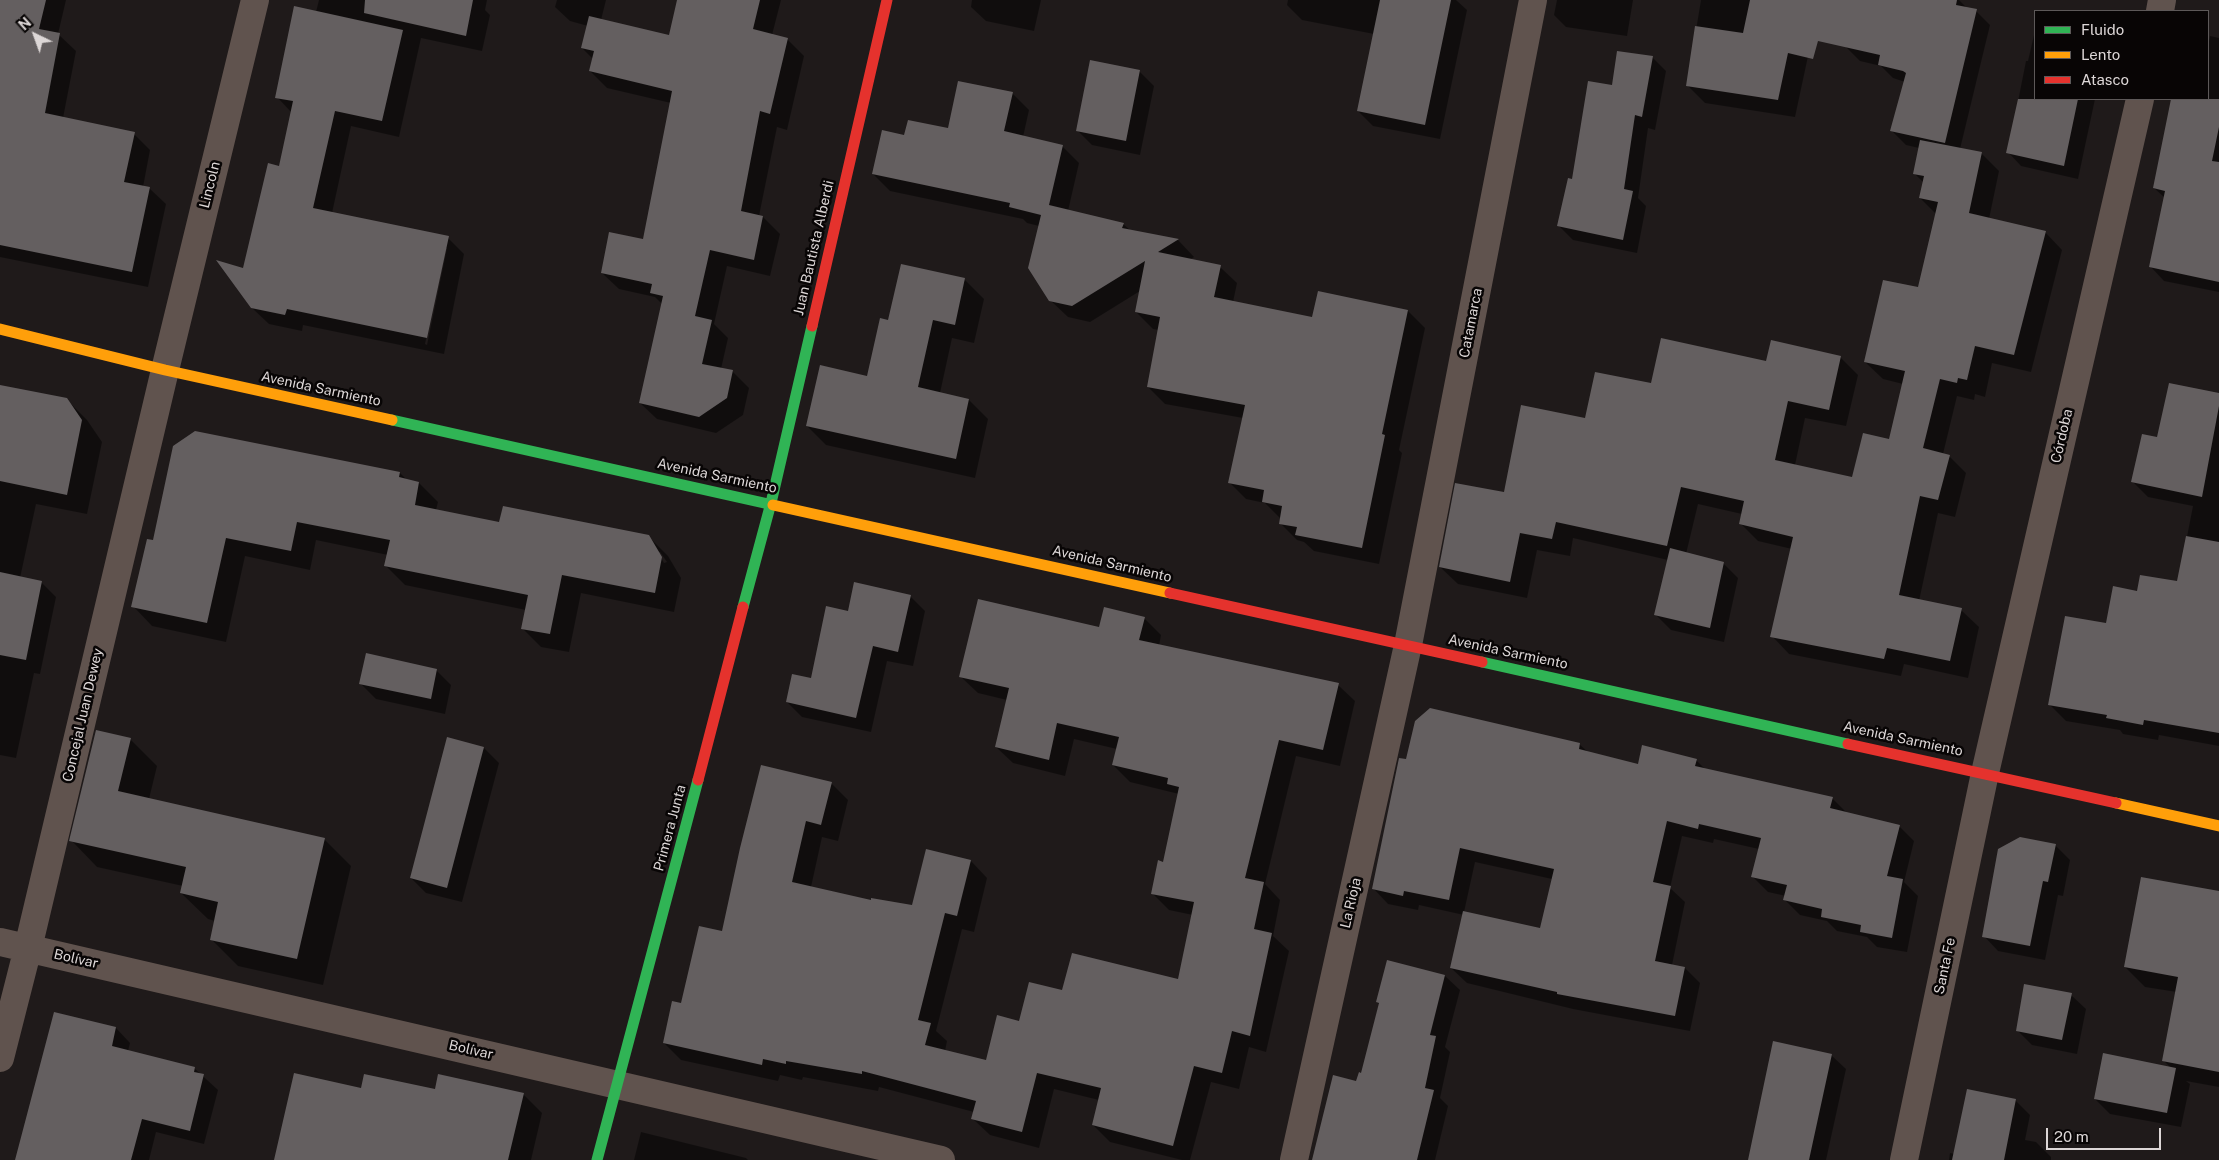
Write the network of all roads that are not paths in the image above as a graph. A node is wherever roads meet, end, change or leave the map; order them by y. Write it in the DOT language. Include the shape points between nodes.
graph roads {
  1 [pos="255,0"];
  2 [pos="887,0"];
  3 [pos="1533,0"];
  4 [pos="2140,100"];
  5 [pos="0,329"];
  6 [pos="165,370"];
  7 [pos="771,503"];
  8 [pos="1408,645"];
  9 [pos="1985,773"];
  10 [pos="2219,826"];
  11 [pos="0,942"];
  12 [pos="28,948"];
  13 [pos="0,1058"];
  14 [pos="617,1084"];
  15 [pos="597,1160"];
  16 [pos="941,1160"];
  17 [pos="1294,1160"];
  18 [pos="1904,1160"];
  1 -- 6 [label="street, Lincoln"];
  2 -- 7 [label="main road, Juan Bautista Alberdi"];
  3 -- 8 [label="street, Catamarca"];
  4 -- 9 [label="street, Córdoba"];
  5 -- 6 [label="main road, Avenida Sarmiento"];
  6 -- 7 [label="main road, Avenida Sarmiento"];
  6 -- 12 [label="street, Concejal Juan Dewey"];
  7 -- 8 [label="main road, Avenida Sarmiento"];
  7 -- 14 [label="main road, Primera Junta"];
  8 -- 9 [label="main road, Avenida Sarmiento"];
  8 -- 17 [label="street, La Rioja"];
  9 -- 10 [label="main road, Avenida Sarmiento"];
  9 -- 18 [label="street, Santa Fe"];
  11 -- 12 [label="street, Bolívar"];
  12 -- 13 [label="street, Concejal Juan Dewey"];
  12 -- 14 [label="street, Bolívar"];
  14 -- 15 [label="main road, Primera Junta"];
  14 -- 16 [label="street, Bolívar"];
}
